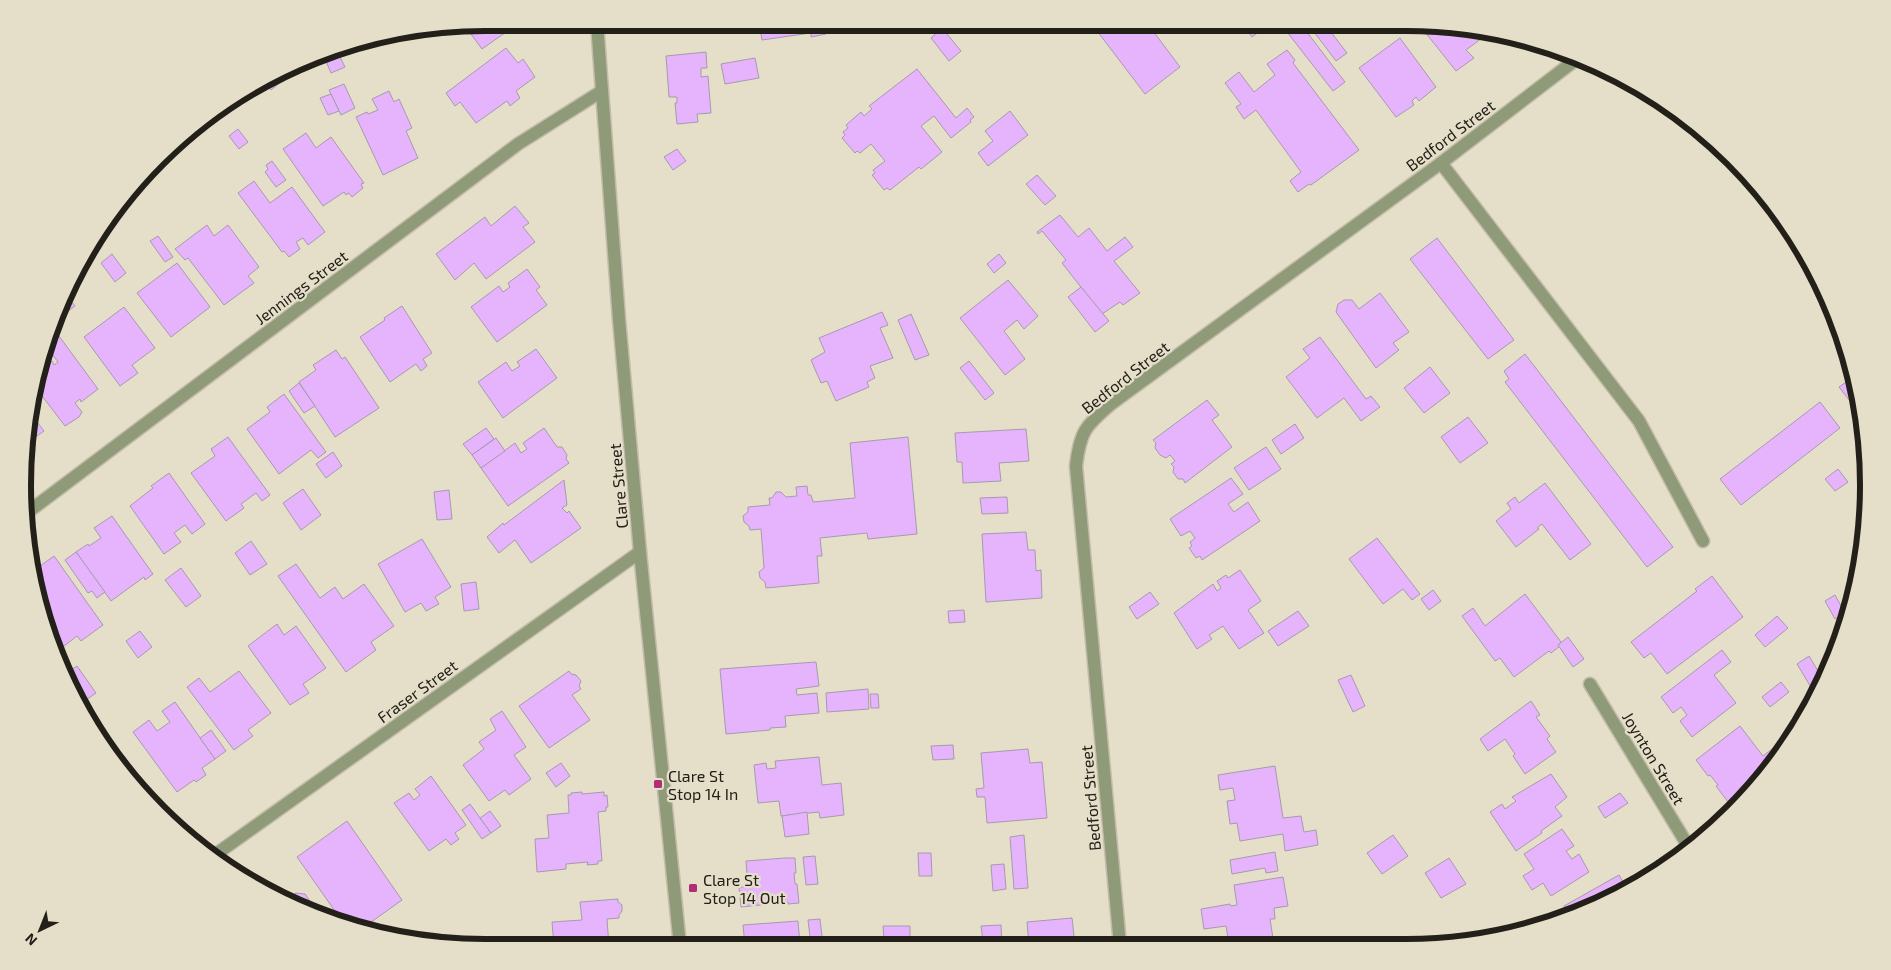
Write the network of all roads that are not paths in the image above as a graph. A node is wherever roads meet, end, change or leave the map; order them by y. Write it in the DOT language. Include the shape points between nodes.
graph roads {
  1 [pos="598,31"];
  2 [pos="1572,63"];
  3 [pos="602,91"];
  4 [pos="1441,163"];
  5 [pos="32,509"];
  6 [pos="1703,541"];
  7 [pos="640,552"];
  8 [pos="1590,684"];
  9 [pos="1686,842"];
  10 [pos="219,852"];
  11 [pos="679,939"];
  12 [pos="1120,939"];
  1 -- 3 [label="street, Clare Street"];
  2 -- 4 [label="street, Bedford Street"];
  3 -- 5 [label="street, Jennings Street" via="518,144"];
  3 -- 7 [label="street, Clare Street"];
  4 -- 6 [label="street" via="1639,421"];
  4 -- 12 [label="street, Bedford Street" via="1111,404 1092,420 1079,441 1076,466"];
  7 -- 10 [label="street, Fraser Street"];
  7 -- 11 [label="street, Clare Street"];
  8 -- 9 [label="street, Joynton Street"];
}
